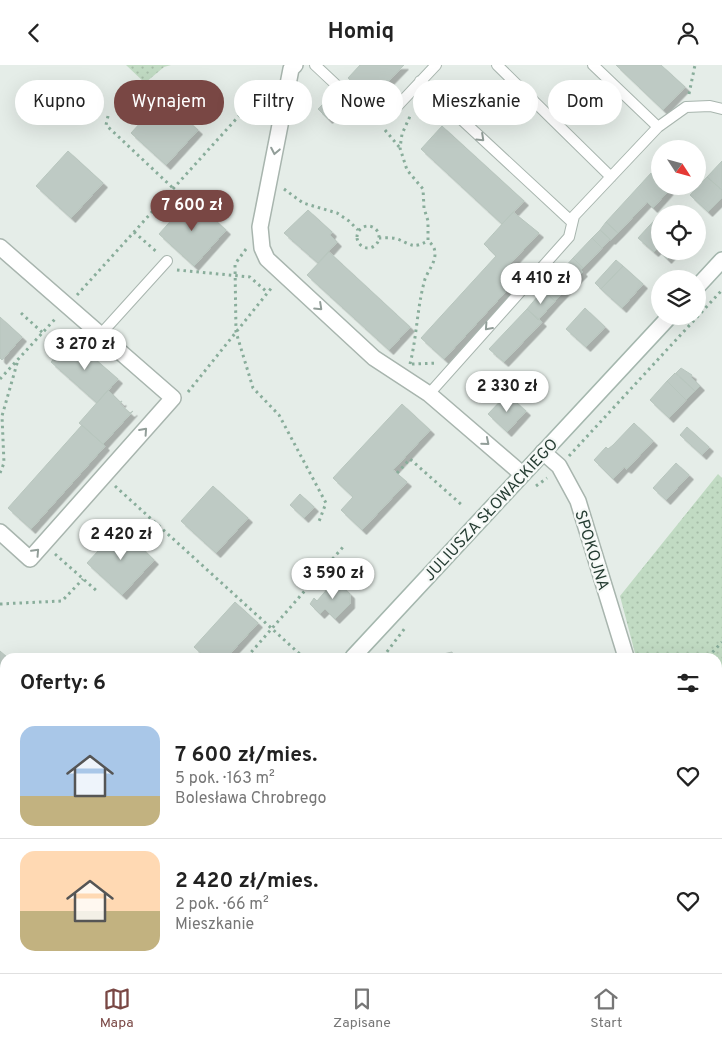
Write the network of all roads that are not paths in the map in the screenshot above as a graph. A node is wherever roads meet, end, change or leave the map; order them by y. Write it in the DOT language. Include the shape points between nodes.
graph roads {
  1 [pos="314,65"];
  2 [pos="436,65"];
  3 [pos="497,65"];
  4 [pos="592,65"];
  5 [pos="293,67"];
  6 [pos="421,80"];
  7 [pos="413,89"];
  8 [pos="722,109"];
  9 [pos="467,125"];
  10 [pos="658,127"];
  11 [pos="611,177"];
  12 [pos="572,222"];
  13 [pos="0,247"];
  14 [pos="722,260"];
  15 [pos="167,261"];
  16 [pos="706,277"];
  17 [pos="662,325"];
  18 [pos="100,335"];
  19 [pos="429,394"];
  20 [pos="543,452"];
  21 [pos="522,474"];
  22 [pos="0,532"];
  23 [pos="357,653"];
  24 [pos="625,653"];
  1 -- 7 [label="lane" via="371,116 389,115"];
  2 -- 6 [label="lane"];
  3 -- 11 [label="lane"];
  4 -- 10 [label="lane"];
  5 -- 19 [label="street, one-way" via="260,227 262,248 267,259 367,352"];
  8 -- 10 [label="lane" via="686,107"];
  9 -- 12 [label="lane, one-way"];
  10 -- 11 [label="lane"];
  11 -- 12 [label="lane"];
  12 -- 19 [label="lane, one-way" via="569,237"];
  13 -- 18 [label="street"];
  14 -- 16 [label="street"];
  15 -- 18 [label="lane"];
  17 -- 20 [label="street, JULIUSZA SŁOWACKIEGO"];
  22 -- 18 [label="street, one-way" via="30,559 173,399"];
  19 -- 21 [label="street, one-way"];
  20 -- 21 [label="street, JULIUSZA SŁOWACKIEGO"];
  20 -- 24 [label="street, SPOKOJNA" via="559,466 578,501"];
  21 -- 23 [label="street, JULIUSZA SŁOWACKIEGO"];
}
